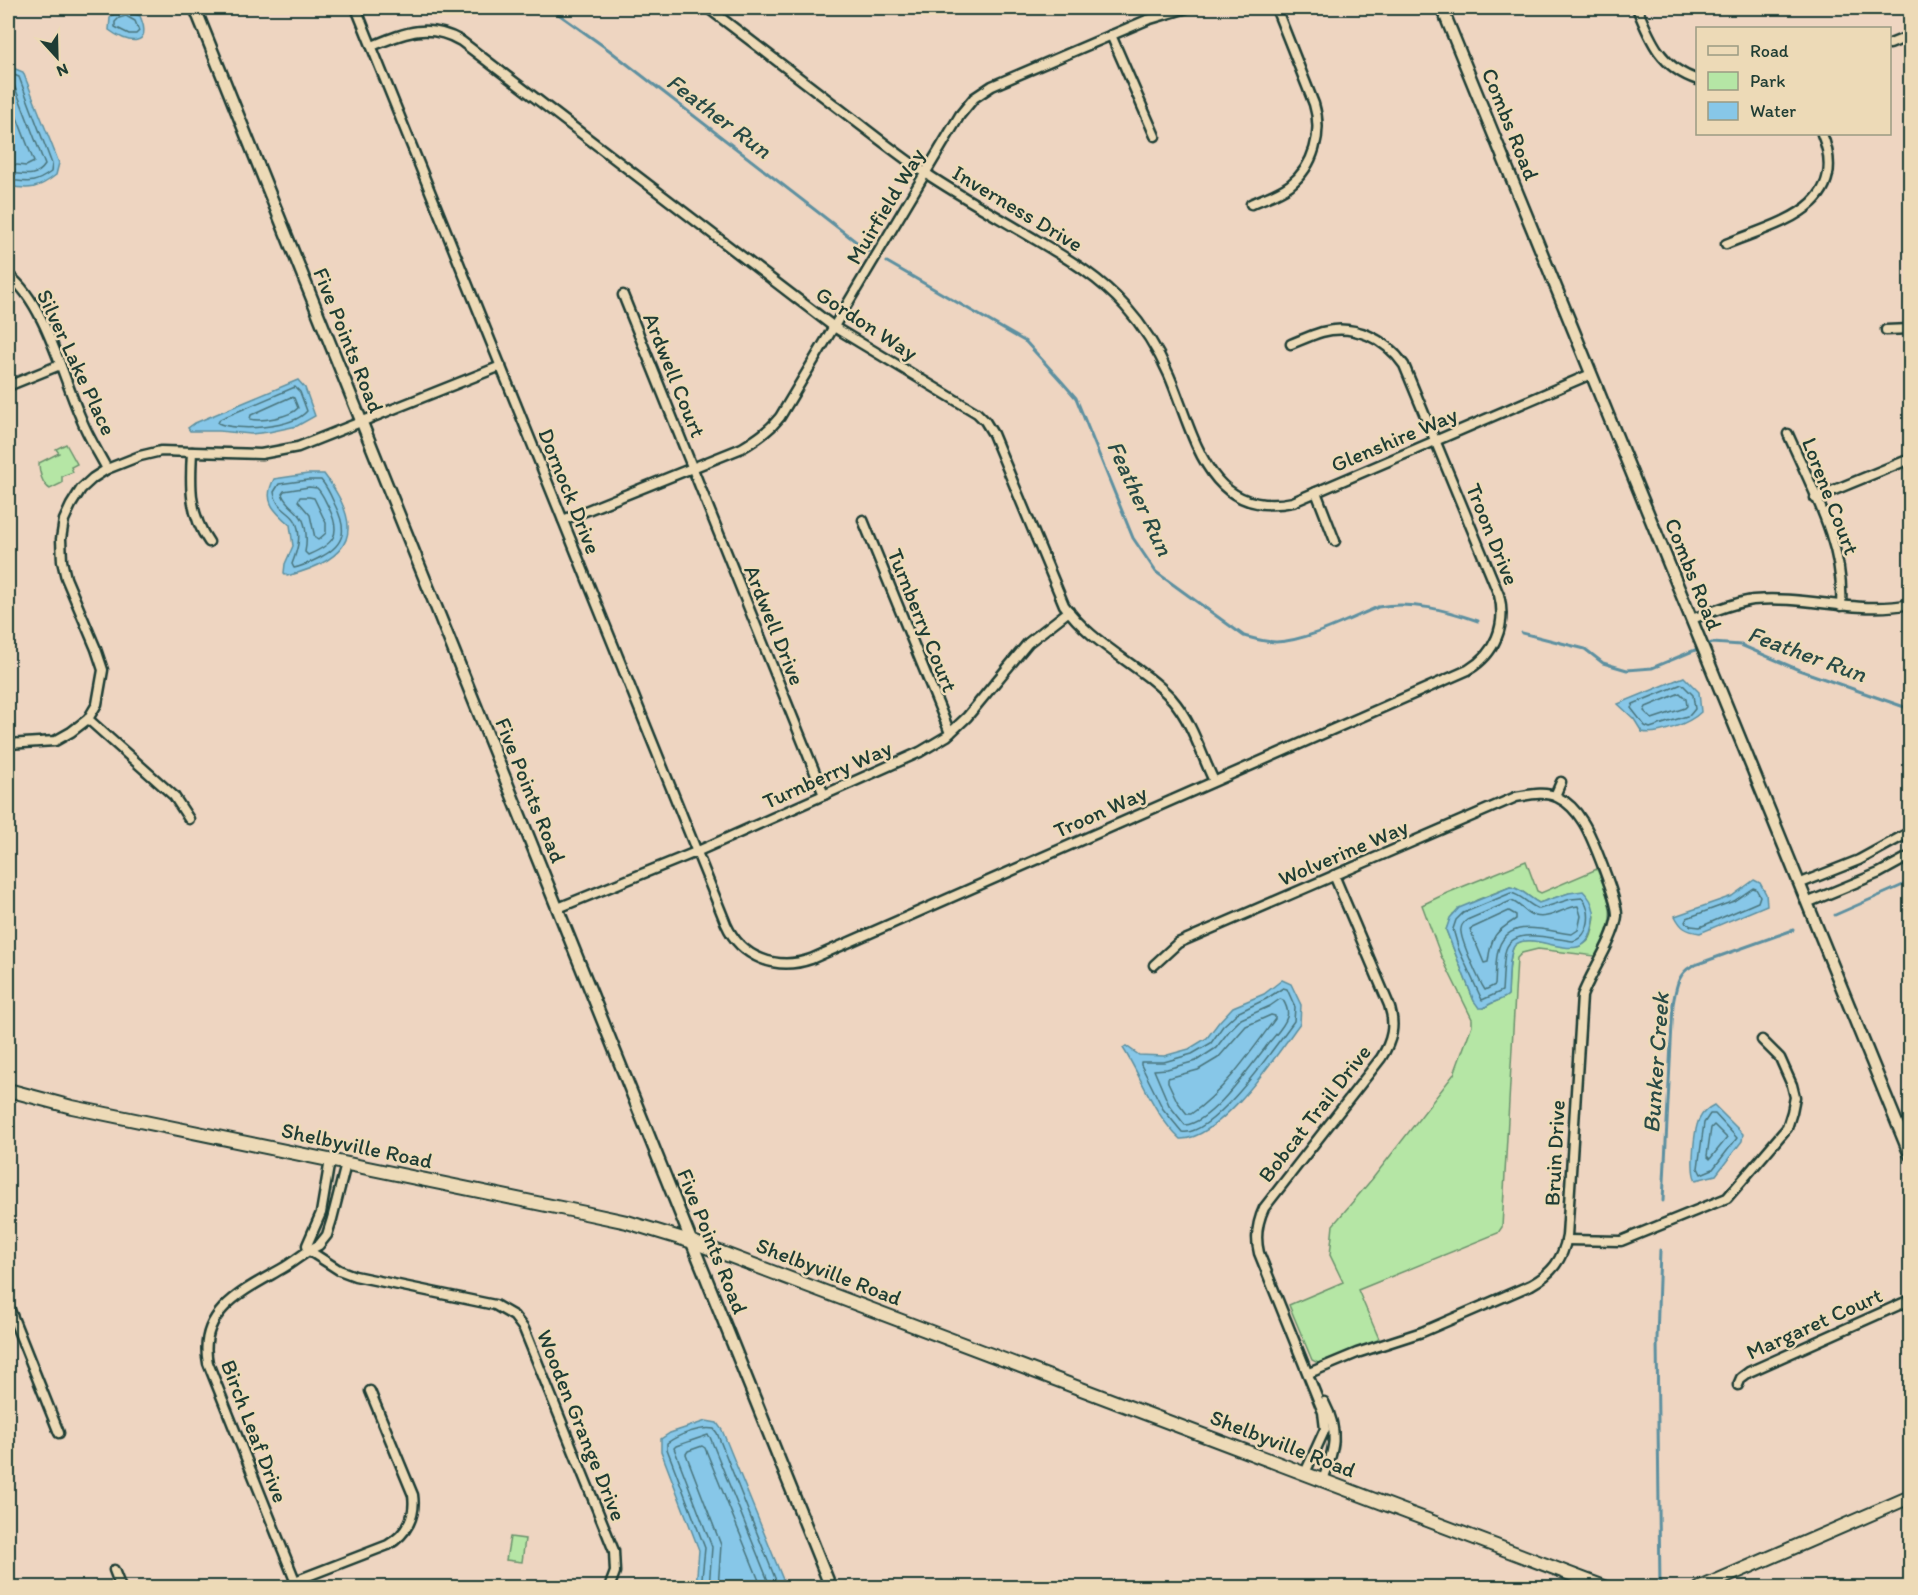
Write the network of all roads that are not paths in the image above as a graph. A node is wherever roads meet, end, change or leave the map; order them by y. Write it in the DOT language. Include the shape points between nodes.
graph roads {
  1 [pos="195,8"];
  2 [pos="356,8"];
  3 [pos="708,8"];
  4 [pos="1187,8"];
  5 [pos="1276,8"];
  6 [pos="1442,8"];
  7 [pos="1636,8"];
  8 [pos="1111,35"];
  9 [pos="1911,36"];
  10 [pos="1891,44"];
  11 [pos="372,46"];
  12 [pos="1696,79"];
  13 [pos="1822,135"];
  14 [pos="1155,136"];
  15 [pos="926,173"];
  16 [pos="1251,204"];
  17 [pos="1726,244"];
  18 [pos="8,275"];
  19 [pos="623,295"];
  20 [pos="834,327"];
  21 [pos="1911,329"];
  22 [pos="1886,330"];
  23 [pos="1291,344"];
  24 [pos="60,365"];
  25 [pos="501,366"];
  26 [pos="1592,374"];
  27 [pos="8,386"];
  28 [pos="362,421"];
  29 [pos="1788,435"];
  30 [pos="1436,440"];
  31 [pos="192,452"];
  32 [pos="1905,461"];
  33 [pos="693,468"];
  34 [pos="107,470"];
  35 [pos="1212,476"];
  36 [pos="1316,492"];
  37 [pos="1815,498"];
  38 [pos="562,520"];
  39 [pos="863,520"];
  40 [pos="1335,541"];
  41 [pos="209,542"];
  42 [pos="1911,604"];
  43 [pos="1841,606"];
  44 [pos="1069,611"];
  45 [pos="1692,620"];
  46 [pos="1437,684"];
  47 [pos="88,719"];
  48 [pos="950,733"];
  49 [pos="8,744"];
  50 [pos="1214,781"];
  51 [pos="1561,782"];
  52 [pos="824,795"];
  53 [pos="1555,796"];
  54 [pos="189,819"];
  55 [pos="1911,832"];
  56 [pos="696,852"];
  57 [pos="1911,856"];
  58 [pos="1334,875"];
  59 [pos="1802,883"];
  60 [pos="1809,902"];
  61 [pos="558,908"];
  62 [pos="777,964"];
  63 [pos="1154,965"];
  64 [pos="1762,1040"];
  65 [pos="8,1090"];
  66 [pos="1911,1155"];
  67 [pos="330,1160"];
  68 [pos="346,1164"];
  69 [pos="1567,1240"];
  70 [pos="693,1242"];
  71 [pos="308,1248"];
  72 [pos="1911,1300"];
  73 [pos="8,1305"];
  74 [pos="1309,1373"];
  75 [pos="1738,1385"];
  76 [pos="370,1391"];
  77 [pos="59,1432"];
  78 [pos="1305,1473"];
  79 [pos="1323,1480"];
  80 [pos="1911,1497"];
  81 [pos="114,1570"];
  82 [pos="297,1584"];
  83 [pos="121,1587"];
  84 [pos="609,1587"];
  85 [pos="831,1587"];
  86 [pos="1607,1587"];
  87 [pos="1700,1587"];
  1 -- 28 [label="street, Five Points Road"];
  2 -- 11 [label="street, Dornock Drive"];
  3 -- 15 [label="street, Inverness Drive"];
  4 -- 8 [label="street, Muirfield Way"];
  5 -- 16 [label="street" via="1314,104 1317,134 1310,159 1295,181"];
  6 -- 26 [label="street, Combs Road"];
  7 -- 12 [label="street" via="1659,54 1675,69"];
  8 -- 14 [label="street"];
  8 -- 15 [label="street, Muirfield Way" via="977,95 960,115"];
  9 -- 10 [label="street"];
  11 -- 20 [label="street, Gordon Way" via="418,30 445,33 461,41"];
  11 -- 25 [label="street, Dornock Drive"];
  13 -- 17 [label="street" via="1828,165 1825,182 1814,202 1794,217"];
  15 -- 20 [label="street, Muirfield Way"];
  15 -- 35 [label="street, Inverness Drive" via="1074,262 1119,299 1160,357"];
  18 -- 24 [label="street, Silver Lake Place" via="35,305"];
  19 -- 33 [label="street, Ardwell Court"];
  20 -- 33 [label="street, Muirfield Way" via="771,427 750,444"];
  20 -- 44 [label="street, Gordon Way" via="974,410 985,421"];
  21 -- 22 [label="street"];
  23 -- 30 [label="street, Troon Drive" via="1321,332 1343,330 1368,335 1383,344 1406,369"];
  24 -- 27 [label="street"];
  24 -- 34 [label="street, Silver Lake Place" via="82,422"];
  25 -- 28 [label="street"];
  25 -- 38 [label="street, Dornock Drive"];
  26 -- 30 [label="street, Glenshire Way"];
  26 -- 45 [label="street, Combs Road"];
  28 -- 31 [label="street" via="273,453"];
  28 -- 61 [label="street, Five Points Road"];
  29 -- 37 [label="street, Lorene Court"];
  30 -- 36 [label="street, Glenshire Way"];
  30 -- 46 [label="street, Troon Drive" via="1497,591 1502,613 1496,639 1483,659"];
  31 -- 34 [label="street" via="161,451"];
  31 -- 41 [label="street" via="192,505"];
  32 -- 37 [label="street"];
  33 -- 38 [label="street, Muirfield Way"];
  33 -- 52 [label="street, Ardwell Drive"];
  34 -- 47 [label="street" via="87,483 75,498 66,515 61,539 66,578 103,670 98,704"];
  35 -- 36 [label="street, Glenshire Way" via="1235,495 1257,503 1284,504"];
  36 -- 40 [label="street"];
  37 -- 43 [label="street, Lorene Court" via="1839,560"];
  38 -- 56 [label="street, Dornock Drive"];
  39 -- 48 [label="street, Turnberry Court"];
  42 -- 43 [label="street"];
  43 -- 45 [label="street" via="1752,600"];
  44 -- 48 [label="street, Turnberry Way" via="1028,643"];
  44 -- 50 [label="street, Gordon Way" via="1171,698"];
  45 -- 59 [label="street, Combs Road"];
  46 -- 50 [label="street, Troon Way"];
  47 -- 49 [label="street" via="55,741"];
  47 -- 54 [label="street" via="174,796"];
  48 -- 52 [label="street, Turnberry Way" via="920,752"];
  50 -- 62 [label="street, Troon Way" via="811,958"];
  51 -- 53 [label="street"];
  52 -- 56 [label="street, Turnberry Way"];
  53 -- 58 [label="street, Wolverine Way" via="1536,793 1516,797"];
  53 -- 69 [label="street, Bruin Drive" via="1573,808 1584,823 1615,900 1617,915 1614,931 1582,996"];
  55 -- 59 [label="street"];
  56 -- 61 [label="street, Turnberry Way"];
  56 -- 62 [label="street, Dornock Drive" via="734,939 749,953"];
  57 -- 60 [label="street"];
  58 -- 63 [label="street, Wolverine Way" via="1178,943"];
  58 -- 74 [label="street, Bobcat Trail Drive" via="1389,1005 1393,1027 1389,1046 1381,1058 1264,1208 1257,1227 1259,1253"];
  59 -- 60 [label="street, Combs Road"];
  60 -- 66 [label="street, Combs Road"];
  61 -- 70 [label="street, Five Points Road"];
  64 -- 69 [label="street" via="1780,1058 1792,1085 1792,1112 1787,1128 1727,1198 1622,1241"];
  65 -- 67 [label="main road, Shelbyville Road" via="72,1107"];
  67 -- 68 [label="main road, Shelbyville Road"];
  67 -- 71 [label="street, Birch Leaf Drive" via="321,1213"];
  68 -- 70 [label="main road, Shelbyville Road" via="627,1222"];
  68 -- 71 [label="street, Birch Leaf Drive" via="327,1235 318,1245"];
  69 -- 74 [label="street, Bruin Drive" via="1555,1268 1531,1285 1422,1332"];
  70 -- 78 [label="main road, Shelbyville Road"];
  70 -- 85 [label="street, Five Points Road"];
  71 -- 82 [label="street, Birch Leaf Drive" via="220,1310 206,1351"];
  71 -- 84 [label="street, Wooden Grange Drive" via="347,1274 495,1305 514,1316 524,1329 614,1551 615,1572"];
  72 -- 75 [label="street, Margaret Court" via="1749,1372"];
  73 -- 77 [label="street"];
  74 -- 78 [label="street, Bobcat Trail Drive" via="1323,1413 1324,1429"];
  74 -- 79 [label="street, Bobcat Trail Drive" via="1331,1415 1334,1430"];
  76 -- 82 [label="street" via="413,1494 411,1519 400,1536 388,1545"];
  78 -- 79 [label="main road, Shelbyville Road"];
  79 -- 86 [label="main road, Shelbyville Road"];
  80 -- 87 [label="main road"];
  81 -- 83 [label="street"];
}
